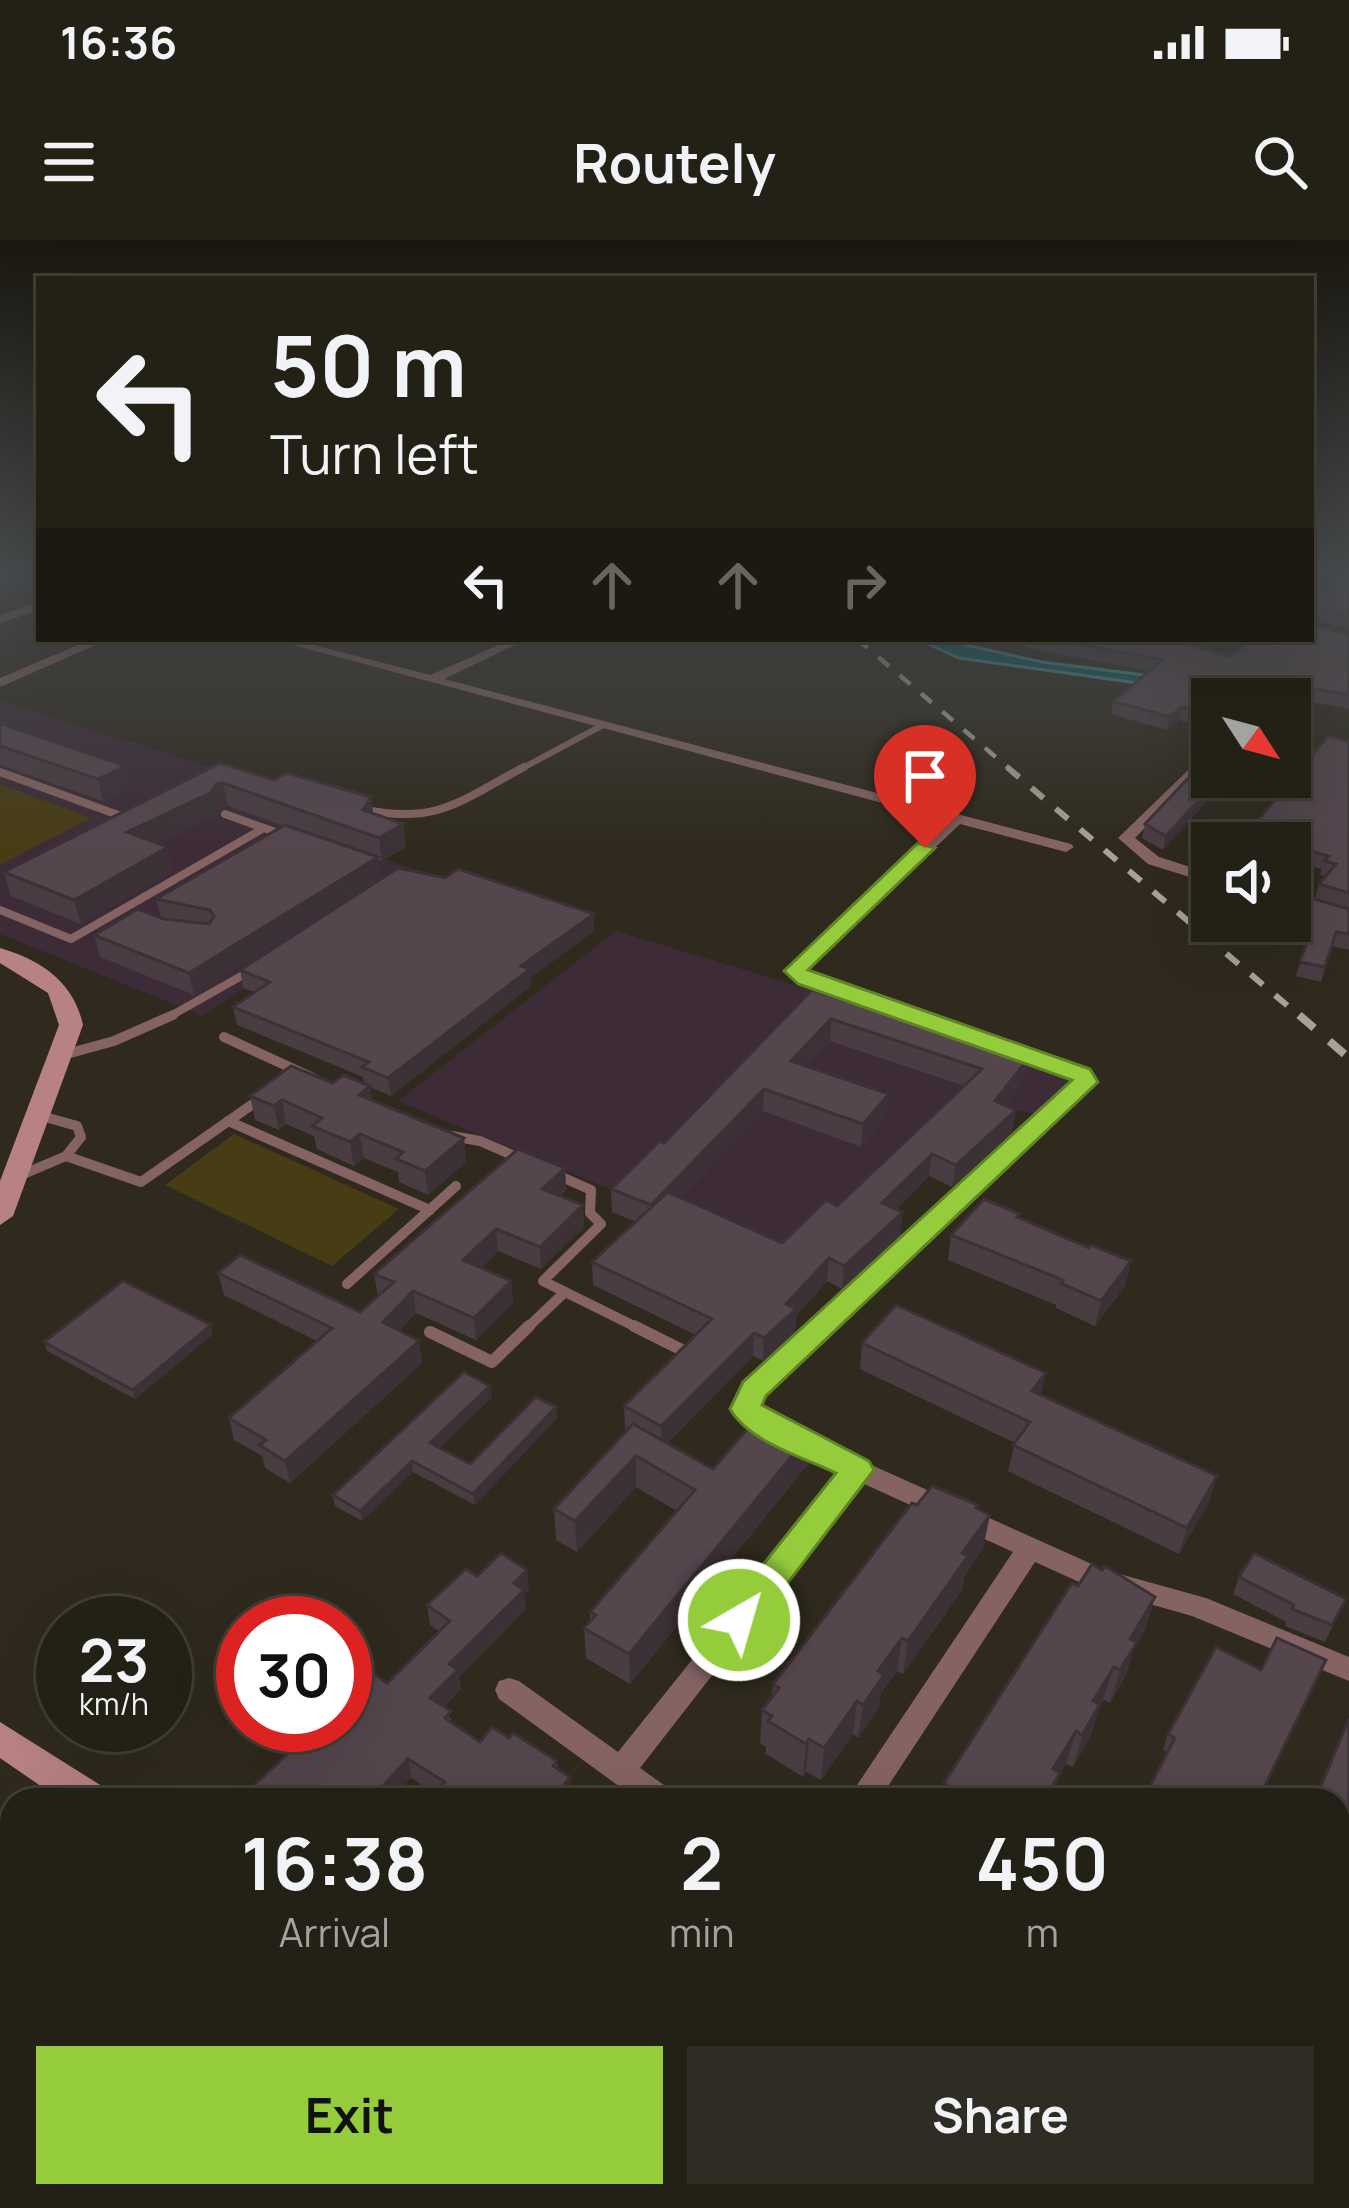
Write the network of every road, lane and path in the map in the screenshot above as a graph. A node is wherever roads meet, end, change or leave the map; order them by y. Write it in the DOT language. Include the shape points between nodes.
graph roads {
  1 [pos="48,663"];
  2 [pos="371,663"];
  3 [pos="469,663"];
  4 [pos="434,679"];
  5 [pos="0,683"];
  6 [pos="603,725"];
  7 [pos="0,772"];
  8 [pos="1191,772"];
  9 [pos="358,808"];
  10 [pos="226,814"];
  11 [pos="958,817"];
  12 [pos="101,826"];
  13 [pos="264,828"];
  14 [pos="307,843"];
  15 [pos="1066,847"];
  16 [pos="1191,873"];
  17 [pos="0,910"];
  18 [pos="118,913"];
  19 [pos="136,919"];
  20 [pos="0,955"];
  21 [pos="258,966"];
  22 [pos="224,1037"];
  23 [pos="60,1055"];
  24 [pos="306,1066"];
  25 [pos="283,1083"];
  26 [pos="332,1086"];
  27 [pos="265,1095"];
  28 [pos="38,1115"];
  29 [pos="228,1121"];
  30 [pos="436,1130"];
  31 [pos="66,1156"];
  32 [pos="14,1178"];
  33 [pos="456,1186"];
  34 [pos="430,1210"];
  35 [pos="0,1216"];
  36 [pos="347,1284"];
  37 [pos="565,1292"];
  38 [pos="430,1332"];
  39 [pos="684,1352"];
  40 [pos="858,1470"];
  41 [pos="1030,1548"];
  42 [pos="1349,1670"];
  43 [pos="508,1690"];
  44 [pos="0,1738"];
  45 [pos="620,1771"];
  46 [pos="74,1788"];
  47 [pos="644,1788"];
  48 [pos="870,1788"];
  1 -- 5 [label="street"];
  2 -- 4 [label="street"];
  3 -- 4 [label="street"];
  4 -- 6 [label="street"];
  6 -- 9 [label="lane" via="436,814 404,818"];
  6 -- 11 [label="street"];
  7 -- 12 [label="lane" via="122,816"];
  8 -- 16 [label="street" via="1126,838 1160,863"];
  10 -- 13 [label="lane"];
  11 -- 15 [label="street"];
  11 -- 40 [label="street" via="795,971 1081,1074 1085,1082 753,1390 746,1409 766,1425"];
  13 -- 14 [label="lane"];
  13 -- 18 [label="lane"];
  17 -- 18 [label="lane" via="70,939"];
  18 -- 19 [label="lane"];
  20 -- 23 [label="street" via="60,988 71,1025"];
  21 -- 23 [label="lane" via="162,1022"];
  22 -- 24 [label="lane"];
  23 -- 28 [label="street"];
  24 -- 25 [label="lane"];
  24 -- 26 [label="lane"];
  27 -- 29 [label="lane"];
  28 -- 31 [label="lane" via="77,1126 81,1137"];
  28 -- 32 [label="street"];
  29 -- 31 [label="lane" via="141,1182"];
  29 -- 34 [label="lane"];
  30 -- 37 [label="lane" via="591,1190 590,1213 601,1224 543,1281"];
  31 -- 32 [label="lane"];
  32 -- 35 [label="street"];
  33 -- 34 [label="lane"];
  34 -- 36 [label="lane"];
  37 -- 38 [label="lane" via="492,1362"];
  37 -- 39 [label="lane"];
  40 -- 41 [label="street"];
  40 -- 45 [label="street"];
  41 -- 42 [label="street"];
  41 -- 48 [label="street"];
  43 -- 45 [label="street"];
  44 -- 46 [label="street"];
  45 -- 47 [label="street"];
}
